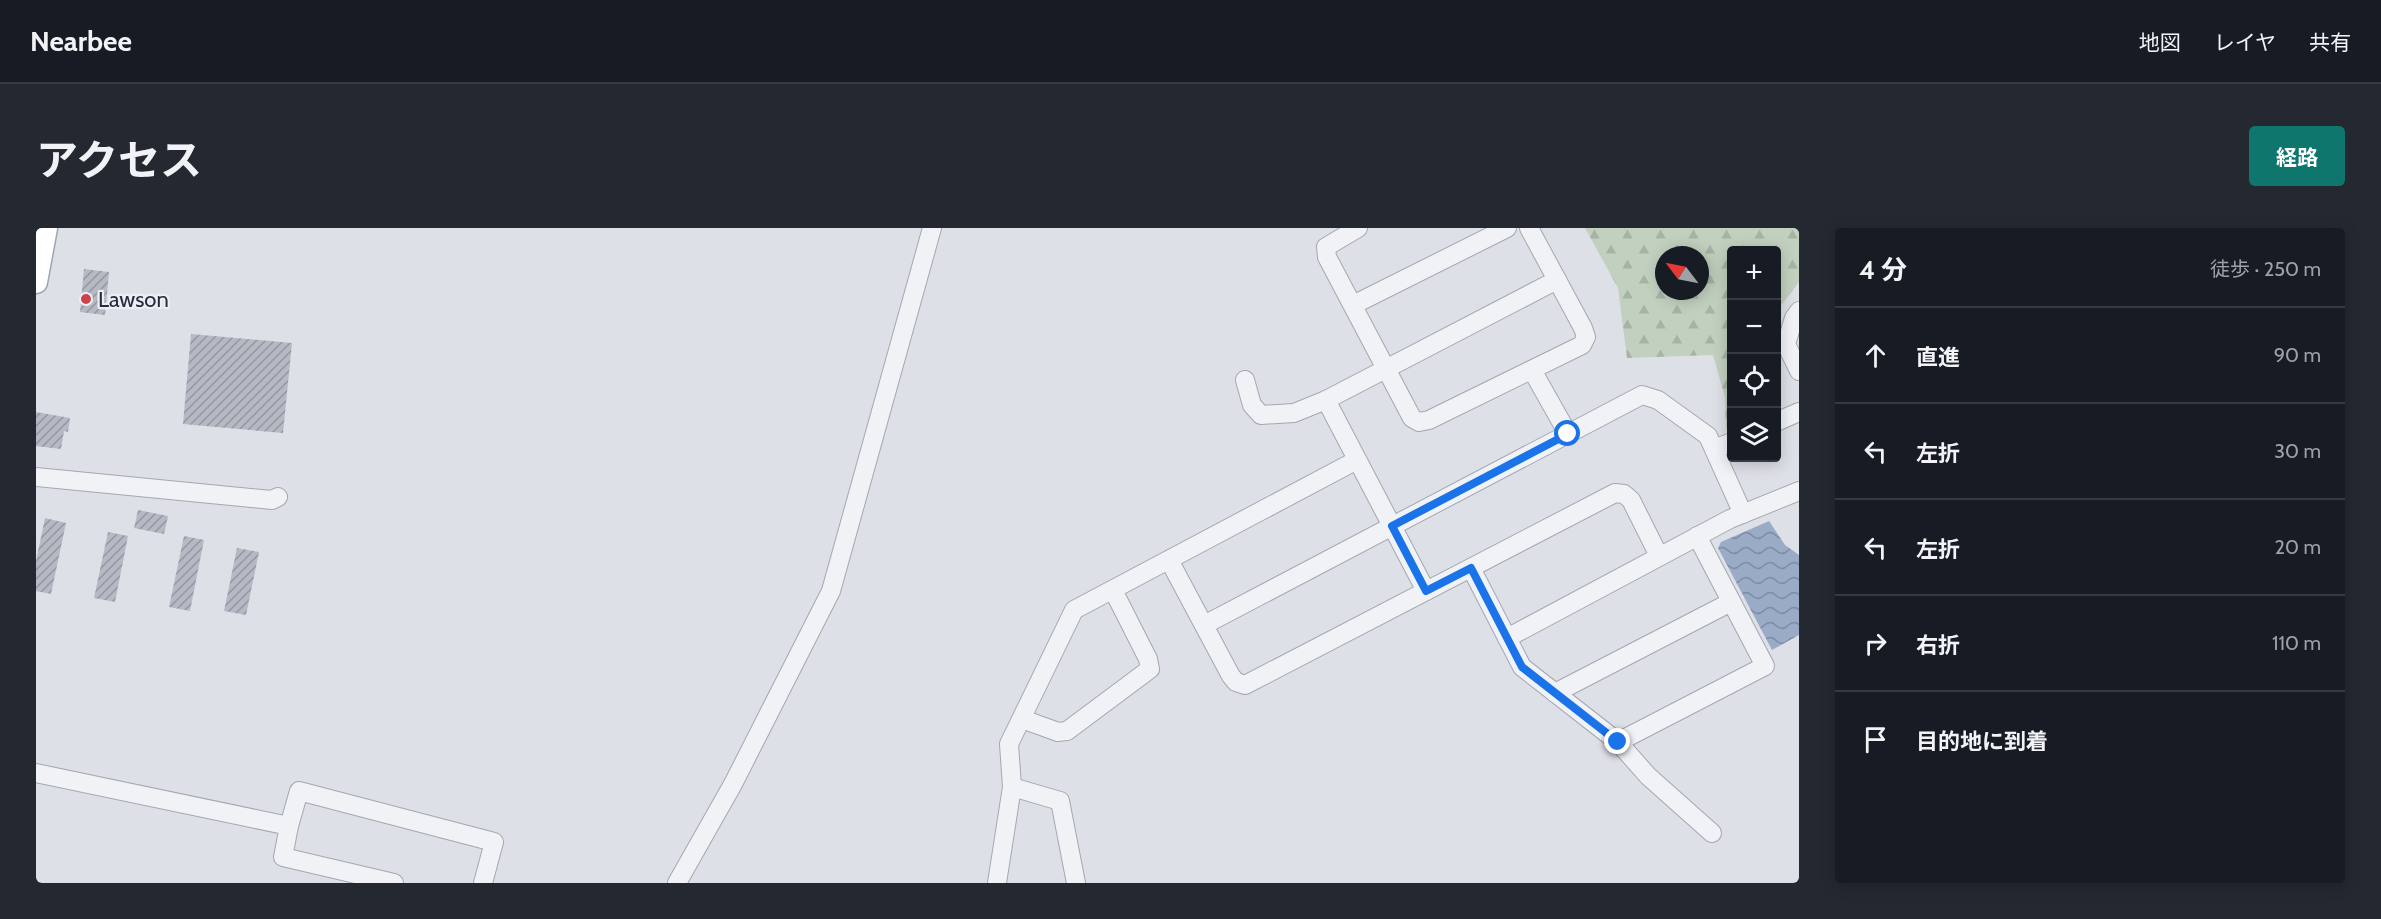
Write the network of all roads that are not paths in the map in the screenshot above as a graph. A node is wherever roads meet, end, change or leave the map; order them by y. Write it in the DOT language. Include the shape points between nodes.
graph roads {
  1 [pos="46,228"];
  2 [pos="932,228"];
  3 [pos="1358,228"];
  4 [pos="1507,228"];
  5 [pos="1529,228"];
  6 [pos="1557,280"];
  7 [pos="36,282"];
  8 [pos="1353,305"];
  9 [pos="1799,311"];
  10 [pos="1386,368"];
  11 [pos="1532,370"];
  12 [pos="1799,370"];
  13 [pos="1245,380"];
  14 [pos="1326,400"];
  15 [pos="1799,412"];
  16 [pos="1781,420"];
  17 [pos="1568,434"];
  18 [pos="1727,444"];
  19 [pos="1714,449"];
  20 [pos="1357,460"];
  21 [pos="36,477"];
  22 [pos="1799,491"];
  23 [pos="278,497"];
  24 [pos="1743,514"];
  25 [pos="1392,526"];
  26 [pos="1697,536"];
  27 [pos="1659,556"];
  28 [pos="1169,560"];
  29 [pos="1471,568"];
  30 [pos="1113,590"];
  31 [pos="1426,591"];
  32 [pos="1731,602"];
  33 [pos="1204,625"];
  34 [pos="1507,638"];
  35 [pos="1555,693"];
  36 [pos="1022,718"];
  37 [pos="1618,742"];
  38 [pos="36,773"];
  39 [pos="1012,787"];
  40 [pos="289,826"];
  41 [pos="1712,832"];
  42 [pos="394,883"];
  43 [pos="483,883"];
  44 [pos="677,883"];
  45 [pos="997,883"];
  46 [pos="1076,883"];
  1 -- 7 [label="main road"];
  2 -- 44 [label="street" via="831,591 738,774"];
  3 -- 8 [label="street" via="1326,247"];
  4 -- 8 [label="street"];
  5 -- 6 [label="street"];
  6 -- 10 [label="street"];
  6 -- 11 [label="street" via="1586,337 1582,345"];
  8 -- 10 [label="street"];
  9 -- 12 [label="street" via="1786,344"];
  10 -- 11 [label="street" via="1412,418 1419,422"];
  10 -- 14 [label="street"];
  11 -- 17 [label="street"];
  13 -- 14 [label="street" via="1252,405 1261,415 1294,413"];
  14 -- 20 [label="street"];
  15 -- 16 [label="street"];
  17 -- 19 [label="street" via="1642,395 1658,400 1708,436"];
  17 -- 25 [label="street"];
  18 -- 19 [label="street"];
  19 -- 24 [label="street"];
  20 -- 25 [label="street"];
  20 -- 28 [label="street"];
  21 -- 23 [label="street" via="272,500"];
  22 -- 24 [label="street"];
  24 -- 26 [label="street"];
  25 -- 31 [label="street"];
  25 -- 33 [label="street"];
  26 -- 27 [label="street"];
  26 -- 32 [label="street"];
  27 -- 29 [label="street" via="1631,500 1615,493"];
  27 -- 34 [label="street"];
  28 -- 30 [label="street"];
  28 -- 33 [label="street"];
  29 -- 31 [label="street"];
  29 -- 34 [label="street"];
  30 -- 36 [label="street" via="1074,610"];
  30 -- 36 [label="street" via="1150,669 1067,731 1058,732"];
  31 -- 33 [label="street" via="1245,685 1231,676"];
  32 -- 35 [label="street"];
  32 -- 37 [label="street" via="1765,666"];
  34 -- 35 [label="street" via="1522,667"];
  35 -- 37 [label="street"];
  36 -- 39 [label="street" via="1009,744"];
  37 -- 41 [label="street" via="1648,777"];
  38 -- 40 [label="street"];
  39 -- 45 [label="street"];
  39 -- 46 [label="street" via="1060,801"];
  40 -- 42 [label="street" via="283,857"];
  40 -- 43 [label="street" via="299,791 494,842"];
}
